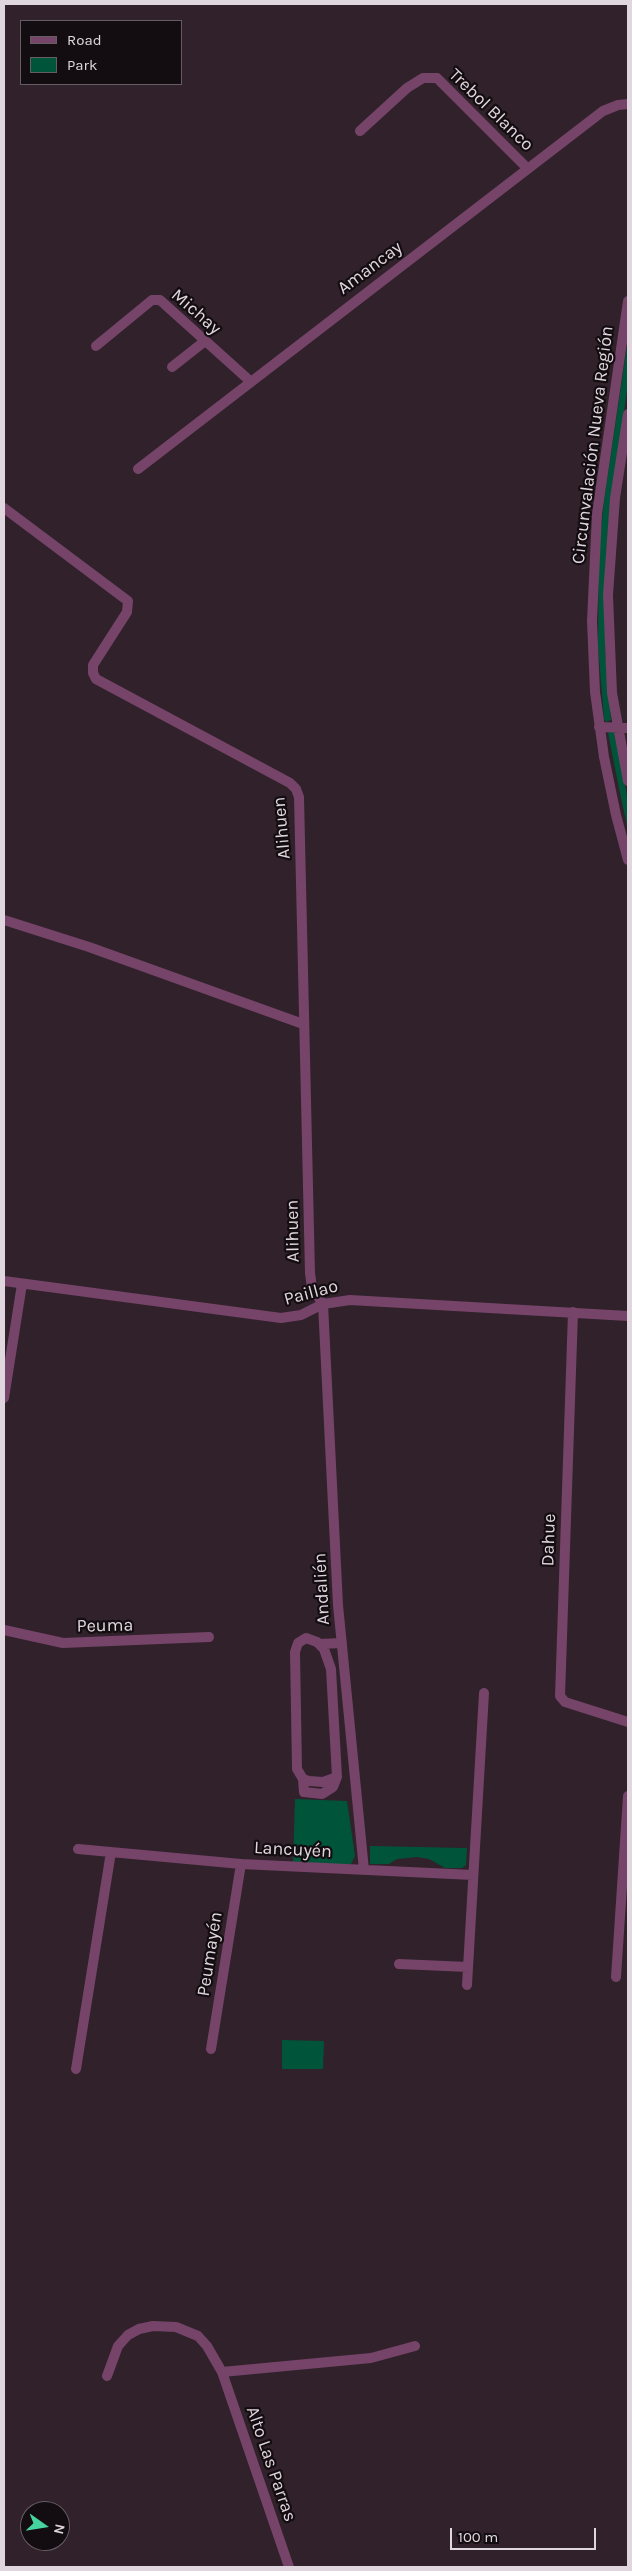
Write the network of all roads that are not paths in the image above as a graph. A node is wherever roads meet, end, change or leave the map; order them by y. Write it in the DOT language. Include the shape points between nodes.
graph roads {
  1 [pos="628,104"];
  2 [pos="360,131"];
  3 [pos="528,169"];
  4 [pos="628,301"];
  5 [pos="205,341"];
  6 [pos="96,346"];
  7 [pos="172,367"];
  8 [pos="250,381"];
  9 [pos="628,414"];
  10 [pos="138,469"];
  11 [pos="4,508"];
  12 [pos="599,727"];
  13 [pos="624,728"];
  14 [pos="628,781"];
  15 [pos="628,860"];
  16 [pos="4,920"];
  17 [pos="303,1024"];
  18 [pos="4,1281"];
  19 [pos="22,1284"];
  20 [pos="322,1304"];
  21 [pos="574,1312"];
  22 [pos="628,1316"];
  23 [pos="4,1398"];
  24 [pos="4,1630"];
  25 [pos="209,1637"];
  26 [pos="342,1643"];
  27 [pos="319,1644"];
  28 [pos="484,1692"];
  29 [pos="628,1722"];
  30 [pos="628,1796"];
  31 [pos="78,1849"];
  32 [pos="111,1852"];
  33 [pos="241,1864"];
  34 [pos="364,1870"];
  35 [pos="473,1875"];
  36 [pos="399,1964"];
  37 [pos="468,1968"];
  38 [pos="616,1977"];
  39 [pos="467,1985"];
  40 [pos="211,2049"];
  41 [pos="76,2069"];
  42 [pos="415,2346"];
  43 [pos="222,2372"];
  44 [pos="107,2376"];
  45 [pos="289,2567"];
  1 -- 3 [label="street, Amancay" via="603,111"];
  2 -- 3 [label="street, Trebol Blanco" via="407,88 422,78 437,78"];
  3 -- 8 [label="street, Amancay"];
  4 -- 12 [label="street, Circunvalación Nueva Región" via="601,478 594,549 592,638"];
  5 -- 6 [label="street, Michay" via="160,300 152,300"];
  5 -- 7 [label="street"];
  5 -- 8 [label="street, Michay"];
  8 -- 10 [label="street, Amancay"];
  9 -- 13 [label="street, Circunvalación Nueva Región" via="615,498 608,595 612,693"];
  11 -- 17 [label="street, Alihuen" via="128,601 127,612 93,665 96,679 296,789 299,798"];
  12 -- 13 [label="street"];
  12 -- 15 [label="street, Circunvalación Nueva Región" via="609,786"];
  13 -- 14 [label="street, Circunvalación Nueva Región"];
  16 -- 17 [label="street" via="89,946"];
  17 -- 20 [label="street, Alihuen" via="310,1273 312,1288"];
  18 -- 19 [label="street, Paillao"];
  19 -- 20 [label="street, Paillao" via="273,1318 295,1317"];
  19 -- 23 [label="street"];
  20 -- 21 [label="street, Paillao" via="350,1300"];
  20 -- 26 [label="street, Andalién"];
  21 -- 22 [label="street, Paillao"];
  21 -- 29 [label="street, Dahue" via="560,1696 565,1702"];
  24 -- 25 [label="street, Peuma" via="63,1643"];
  26 -- 27 [label="street"];
  26 -- 34 [label="street, Andalién"];
  27 -- 27 [label="street" via="306,1638 298,1643 295,1652 297,1769 303,1779 304,1792 322,1794 333,1787 337,1778 331,1668"];
  28 -- 35 [label="street"];
  30 -- 38 [label="street"];
  31 -- 32 [label="street, Lancuyén"];
  32 -- 33 [label="street, Lancuyén"];
  32 -- 41 [label="street"];
  33 -- 34 [label="street, Lancuyén"];
  33 -- 40 [label="street, Peumayén"];
  34 -- 35 [label="street, Lancuyén"];
  35 -- 37 [label="street"];
  36 -- 37 [label="street"];
  37 -- 39 [label="street"];
  42 -- 43 [label="street" via="371,2358"];
  43 -- 44 [label="street, Alto Las Parras" via="198,2336 176,2327 153,2326 128,2335 118,2346"];
  43 -- 45 [label="street, Alto Las Parras"];
}
